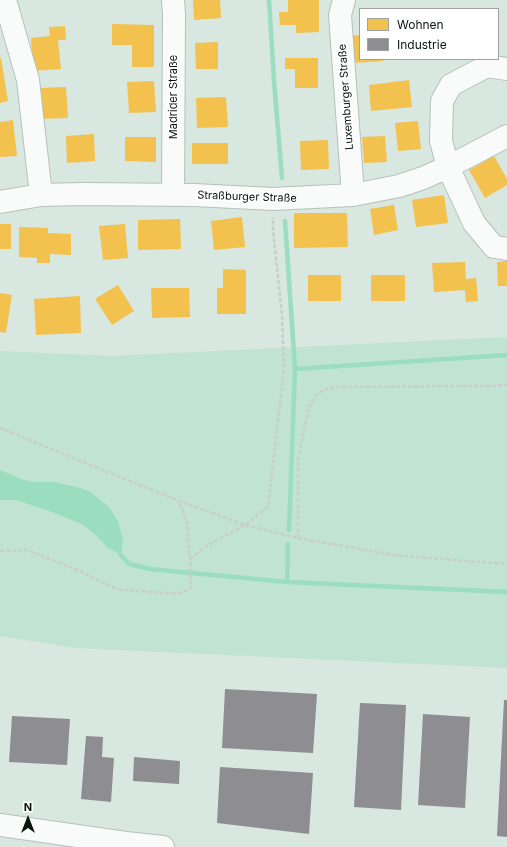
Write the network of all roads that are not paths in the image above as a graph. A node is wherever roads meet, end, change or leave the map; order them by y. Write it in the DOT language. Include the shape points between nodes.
graph roads {
  1 [pos="5,0"];
  2 [pos="173,0"];
  3 [pos="344,0"];
  4 [pos="507,69"];
  5 [pos="507,136"];
  6 [pos="448,167"];
  7 [pos="41,195"];
  8 [pos="173,195"];
  9 [pos="353,195"];
  10 [pos="0,202"];
  11 [pos="507,249"];
  12 [pos="0,825"];
  13 [pos="163,847"];
  1 -- 7 [label="street" via="28,80"];
  2 -- 8 [label="street, Madrider Straße"];
  3 -- 9 [label="street, Luxemburger Straße" via="340,15"];
  4 -- 6 [label="street" via="487,66 451,85 442,101 441,140"];
  5 -- 6 [label="street, Straßburger Straße"];
  6 -- 9 [label="street, Straßburger Straße" via="399,186"];
  6 -- 11 [label="street" via="474,223 494,247"];
  7 -- 8 [label="street, Straßburger Straße"];
  7 -- 10 [label="street, Straßburger Straße"];
  8 -- 9 [label="street, Straßburger Straße" via="273,199"];
  12 -- 13 [label="street"];
}
